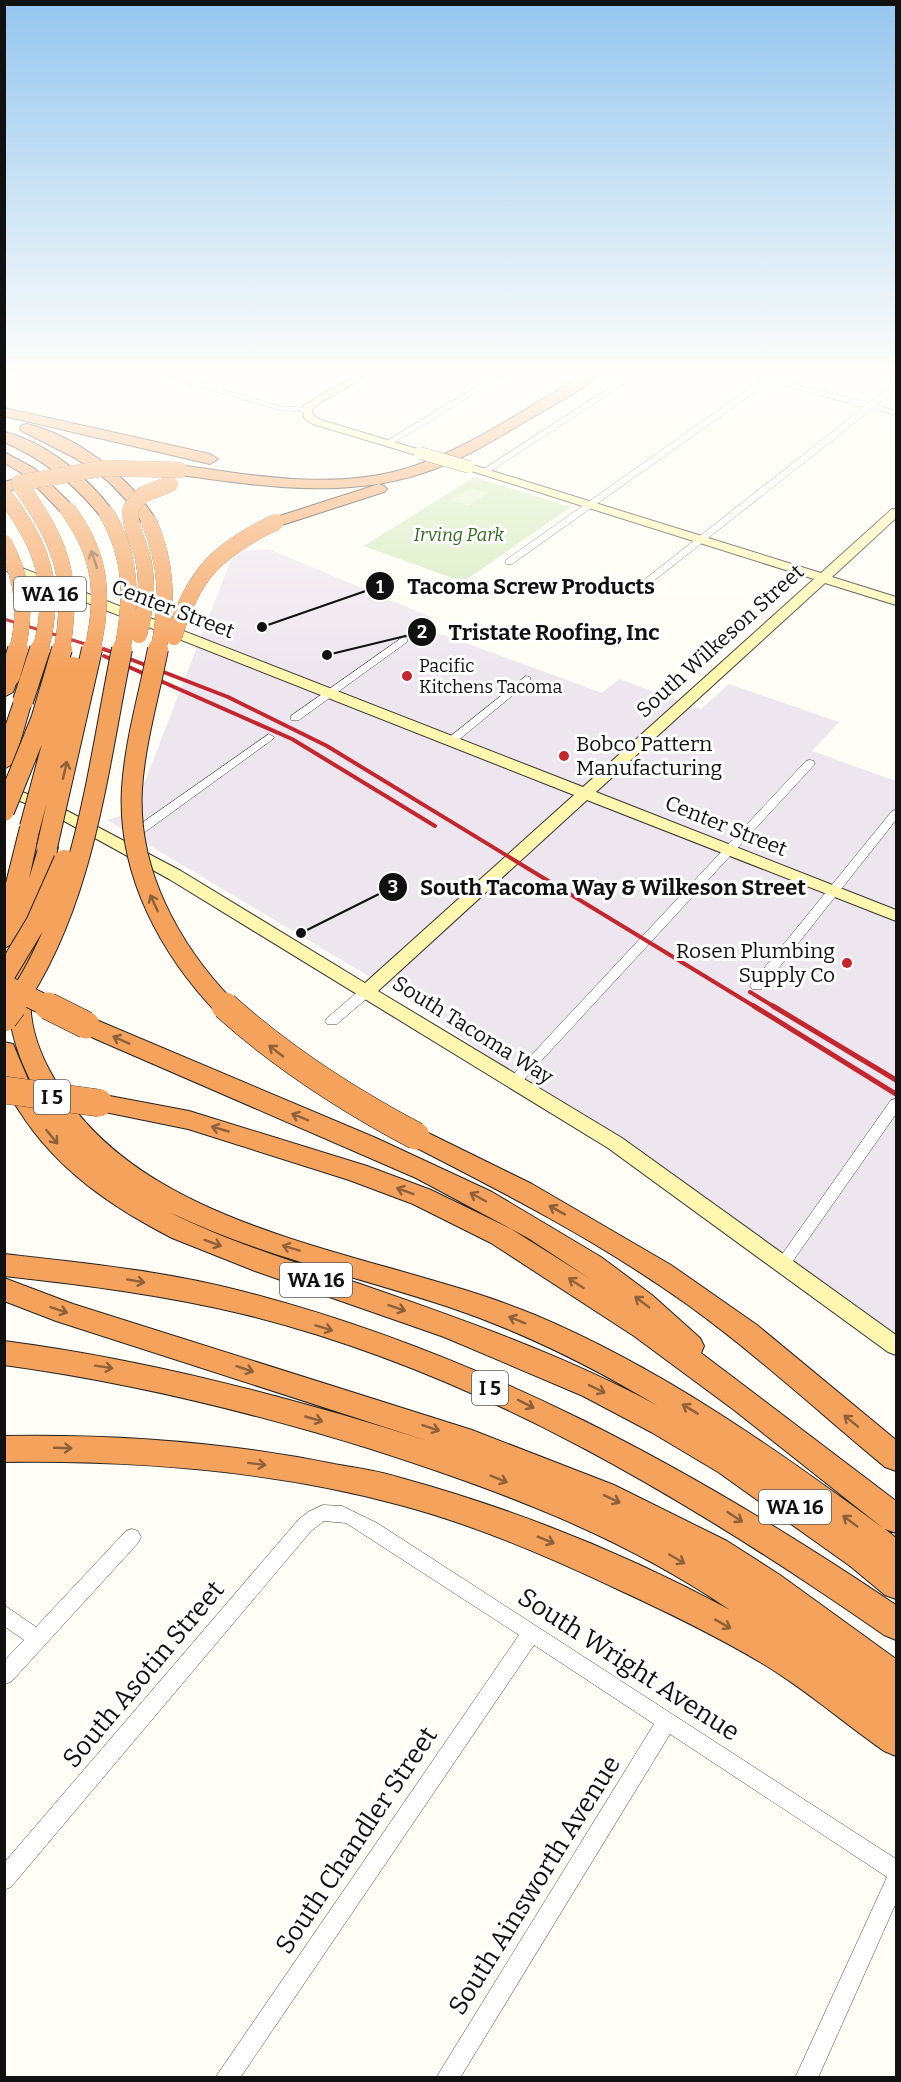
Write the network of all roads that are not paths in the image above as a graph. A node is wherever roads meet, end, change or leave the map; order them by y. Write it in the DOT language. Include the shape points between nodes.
graph roads {
  1 [pos="15,474"];
  2 [pos="32,474"];
  3 [pos="52,474"];
  4 [pos="69,474"];
  5 [pos="71,474"];
  6 [pos="105,474"];
  7 [pos="153,474"];
  8 [pos="292,474"];
  9 [pos="389,474"];
  10 [pos="390,474"];
  11 [pos="422,474"];
  12 [pos="490,474"];
  13 [pos="634,474"];
  14 [pos="784,474"];
  15 [pos="175,477"];
  16 [pos="12,485"];
  17 [pos="4,495"];
  18 [pos="591,505"];
  19 [pos="62,512"];
  20 [pos="897,512"];
  21 [pos="100,515"];
  22 [pos="700,540"];
  23 [pos="4,543"];
  24 [pos="509,562"];
  25 [pos="4,565"];
  26 [pos="823,579"];
  27 [pos="643,585"];
  28 [pos="897,601"];
  29 [pos="403,640"];
  30 [pos="526,680"];
  31 [pos="4,692"];
  32 [pos="330,693"];
  33 [pos="23,701"];
  34 [pos="145,718"];
  35 [pos="295,718"];
  36 [pos="108,722"];
  37 [pos="269,736"];
  38 [pos="4,737"];
  39 [pos="451,741"];
  40 [pos="4,762"];
  41 [pos="810,763"];
  42 [pos="4,789"];
  43 [pos="586,794"];
  44 [pos="4,811"];
  45 [pos="897,813"];
  46 [pos="30,827"];
  47 [pos="121,844"];
  48 [pos="729,850"];
  49 [pos="4,883"];
  50 [pos="833,891"];
  51 [pos="897,916"];
  52 [pos="4,941"];
  53 [pos="4,976"];
  54 [pos="4,985"];
  55 [pos="757,986"];
  56 [pos="367,991"];
  57 [pos="4,1018"];
  58 [pos="332,1021"];
  59 [pos="4,1050"];
  60 [pos="514,1082"];
  61 [pos="4,1090"];
  62 [pos="897,1104"];
  63 [pos="783,1264"];
  64 [pos="4,1265"];
  65 [pos="4,1289"];
  66 [pos="897,1346"];
  67 [pos="4,1353"];
  68 [pos="744,1401"];
  69 [pos="4,1449"];
  70 [pos="897,1458"];
  71 [pos="328,1512"];
  72 [pos="897,1519"];
  73 [pos="132,1537"];
  74 [pos="897,1556"];
  75 [pos="897,1584"];
  76 [pos="4,1614"];
  77 [pos="897,1624"];
  78 [pos="531,1633"];
  79 [pos="37,1639"];
  80 [pos="4,1675"];
  81 [pos="897,1679"];
  82 [pos="897,1704"];
  83 [pos="667,1721"];
  84 [pos="897,1739"];
  85 [pos="897,1871"];
  86 [pos="4,1880"];
  87 [pos="897,1880"];
  88 [pos="226,2078"];
  89 [pos="447,2078"];
  90 [pos="806,2078"];
  1 -- 19 [label="highway"];
  2 -- 19 [label="highway"];
  3 -- 21 [label="highway"];
  4 -- 21 [label="highway" via="91,493"];
  5 -- 16 [label="highway, bridge"];
  6 -- 34 [label="highway, bridge" via="130,494 149,522 161,550 168,591"];
  7 -- 15 [label="highway, bridge"];
  8 -- 9 [label="highway"];
  10 -- 15 [label="highway" via="301,486"];
  11 -- 34 [label="highway, bridge" via="276,522 223,551 193,583 182,606 167,663"];
  12 -- 18 [label="main road"];
  13 -- 18 [label="street"];
  14 -- 22 [label="street"];
  15 -- 36 [label="highway, bridge" via="148,492 130,511 144,557 147,603 118,707"];
  16 -- 44 [label="highway, bridge" via="46,522 68,585 68,614 44,710"];
  17 -- 33 [label="highway, WA 16, bridge" via="30,529 48,576 50,594 44,638"];
  18 -- 22 [label="main road"];
  18 -- 24 [label="street"];
  19 -- 46 [label="highway, bridge" via="84,582 84,618"];
  74 -- 19 [label="highway, one-way, bridge" via="747,1445 565,1340 471,1302 214,1223 156,1194 105,1159 56,1107 32,1061 19,1013 24,956 100,616 93,554 82,530"];
  20 -- 26 [label="main road, South Wilkeson Street"];
  21 -- 36 [label="highway, bridge" via="126,556 130,605"];
  21 -- 53 [label="highway, bridge" via="112,554 118,596 67,850 36,923"];
  22 -- 26 [label="main road"];
  22 -- 27 [label="street"];
  23 -- 31 [label="highway, bridge" via="22,581 24,603 21,645"];
  25 -- 32 [label="main road, Center Street"];
  26 -- 28 [label="main road"];
  26 -- 43 [label="main road, South Wilkeson Street"];
  29 -- 32 [label="street"];
  30 -- 39 [label="street"];
  32 -- 35 [label="street"];
  32 -- 39 [label="main road, Center Street"];
  33 -- 38 [label="highway, WA 16"];
  33 -- 40 [label="highway"];
  70 -- 34 [label="highway, one-way, bridge" via="697,1297 613,1241 508,1182 375,1116 286,1058 220,1004 197,976 152,899 139,863 132,801"];
  36 -- 57 [label="highway, bridge" via="56,929"];
  37 -- 47 [label="street"];
  39 -- 43 [label="main road, Center Street"];
  41 -- 48 [label="street"];
  42 -- 47 [label="main road, South Tacoma Way"];
  43 -- 48 [label="main road, Center Street"];
  43 -- 56 [label="main road, South Wilkeson Street"];
  45 -- 50 [label="street"];
  46 -- 49 [label="highway"];
  46 -- 52 [label="highway"];
  47 -- 56 [label="main road, South Tacoma Way"];
  48 -- 50 [label="main road, Center Street"];
  48 -- 60 [label="street"];
  50 -- 51 [label="main road, Center Street"];
  50 -- 55 [label="street"];
  68 -- 54 [label="highway, one-way, bridge" via="656,1313 596,1267 487,1202 373,1146 198,1075"];
  56 -- 58 [label="street, South Wilkeson Street"];
  56 -- 60 [label="main road, South Tacoma Way"];
  59 -- 75 [label="highway, WA 16, one-way" via="24,1097 55,1142 87,1172 140,1210 196,1237 472,1335 625,1403 708,1449 785,1500"];
  60 -- 63 [label="main road, South Tacoma Way" via="615,1143"];
  68 -- 61 [label="highway, I 5, one-way, bridge" via="564,1275 501,1236 422,1197 200,1124 99,1103"];
  62 -- 63 [label="street"];
  63 -- 66 [label="main road, South Tacoma Way"];
  64 -- 77 [label="highway, I 5, one-way" via="130,1280 215,1296 376,1344 508,1395 634,1458 717,1506"];
  65 -- 81 [label="highway, one-way" via="66,1313 530,1462 688,1536 728,1559"];
  67 -- 82 [label="highway, one-way" via="190,1384 485,1473 667,1553 737,1594"];
  68 -- 72 [label="highway, I 5"];
  69 -- 84 [label="highway, one-way" via="172,1454 287,1468 420,1498 546,1540 698,1610 778,1654"];
  71 -- 78 [label="street, South Wright Avenue" via="346,1514 368,1526"];
  71 -- 86 [label="street, South Asotin Street" via="318,1514 305,1525"];
  73 -- 79 [label="street"];
  76 -- 79 [label="street"];
  78 -- 83 [label="street, South Wright Avenue"];
  78 -- 88 [label="street, South Chandler Street"];
  79 -- 80 [label="street"];
  83 -- 85 [label="street, South Wright Avenue"];
  83 -- 89 [label="street, South Ainsworth Avenue"];
  87 -- 90 [label="street"];
}
